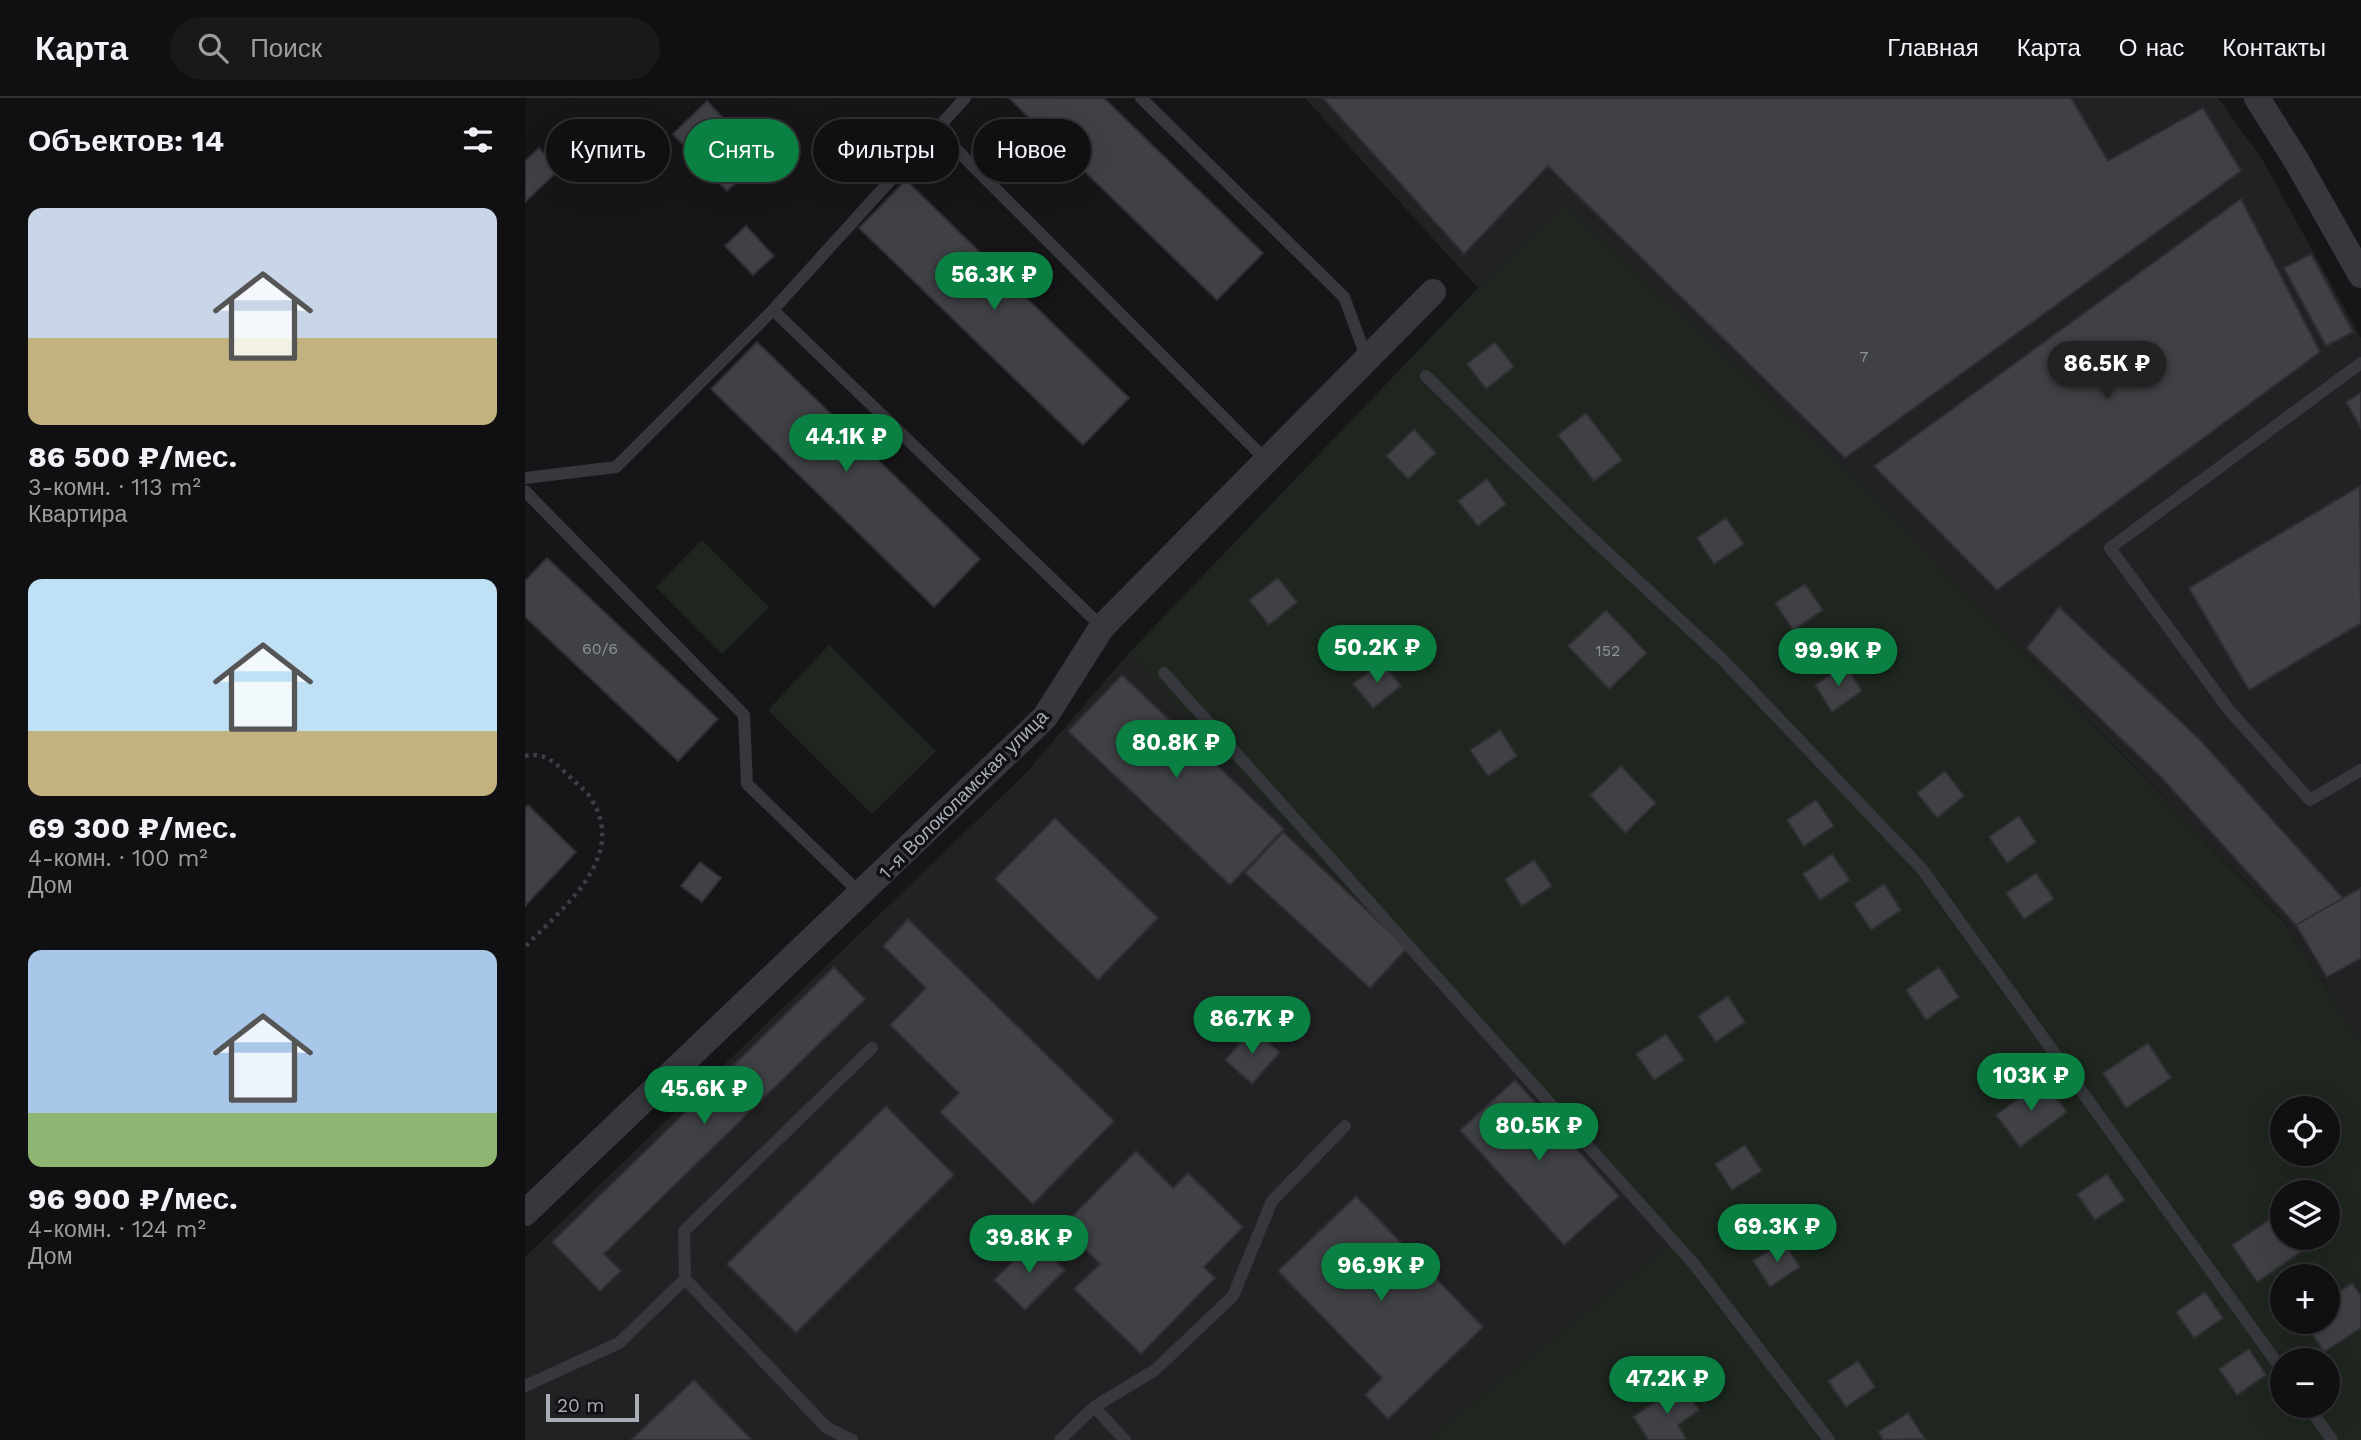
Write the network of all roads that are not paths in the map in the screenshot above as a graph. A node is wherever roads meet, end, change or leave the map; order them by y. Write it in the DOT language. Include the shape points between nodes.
graph roads {
  1 [pos="965,98"];
  2 [pos="1141,98"];
  3 [pos="2257,98"];
  4 [pos="944,119"];
  5 [pos="959,152"];
  6 [pos="887,182"];
  7 [pos="2361,275"];
  8 [pos="1433,292"];
  9 [pos="773,310"];
  10 [pos="1367,359"];
  11 [pos="2361,363"];
  12 [pos="1426,376"];
  13 [pos="1267,460"];
  14 [pos="525,478"];
  15 [pos="525,491"];
  16 [pos="1102,627"];
  17 [pos="1164,673"];
  18 [pos="2361,770"];
  19 [pos="861,895"];
  20 [pos="872,1048"];
  21 [pos="1345,1126"];
  22 [pos="525,1213"];
  23 [pos="685,1279"];
  24 [pos="2270,1353"];
  25 [pos="525,1386"];
  26 [pos="1094,1407"];
  27 [pos="2316,1418"];
  28 [pos="852,1440"];
  29 [pos="1060,1440"];
  30 [pos="1125,1440"];
  31 [pos="1829,1440"];
  32 [pos="2332,1440"];
  1 -- 4 [label="lane"];
  2 -- 10 [label="lane" via="1344,297"];
  3 -- 7 [label="street"];
  5 -- 13 [label="lane"];
  6 -- 9 [label="lane"];
  8 -- 10 [label="street, 1-я Волоколамская улица"];
  9 -- 14 [label="lane" via="616,467"];
  9 -- 16 [label="lane"];
  10 -- 13 [label="street, 1-я Волоколамская улица"];
  11 -- 18 [label="lane" via="2110,548 2229,710 2310,800"];
  12 -- 24 [label="lane" via="1722,659 1921,869"];
  13 -- 16 [label="street, 1-я Волоколамская улица"];
  15 -- 19 [label="lane" via="744,715 747,783"];
  16 -- 19 [label="street, 1-я Волоколамская улица" via="1045,717"];
  17 -- 31 [label="lane" via="1694,1264"];
  19 -- 22 [label="street, 1-я Волоколамская улица"];
  20 -- 23 [label="lane" via="684,1231"];
  21 -- 26 [label="lane" via="1272,1200 1233,1296 1155,1370"];
  23 -- 25 [label="lane" via="619,1343"];
  23 -- 28 [label="lane" via="827,1428"];
  26 -- 29 [label="lane"];
  26 -- 30 [label="lane"];
  27 -- 32 [label="lane"];
}
